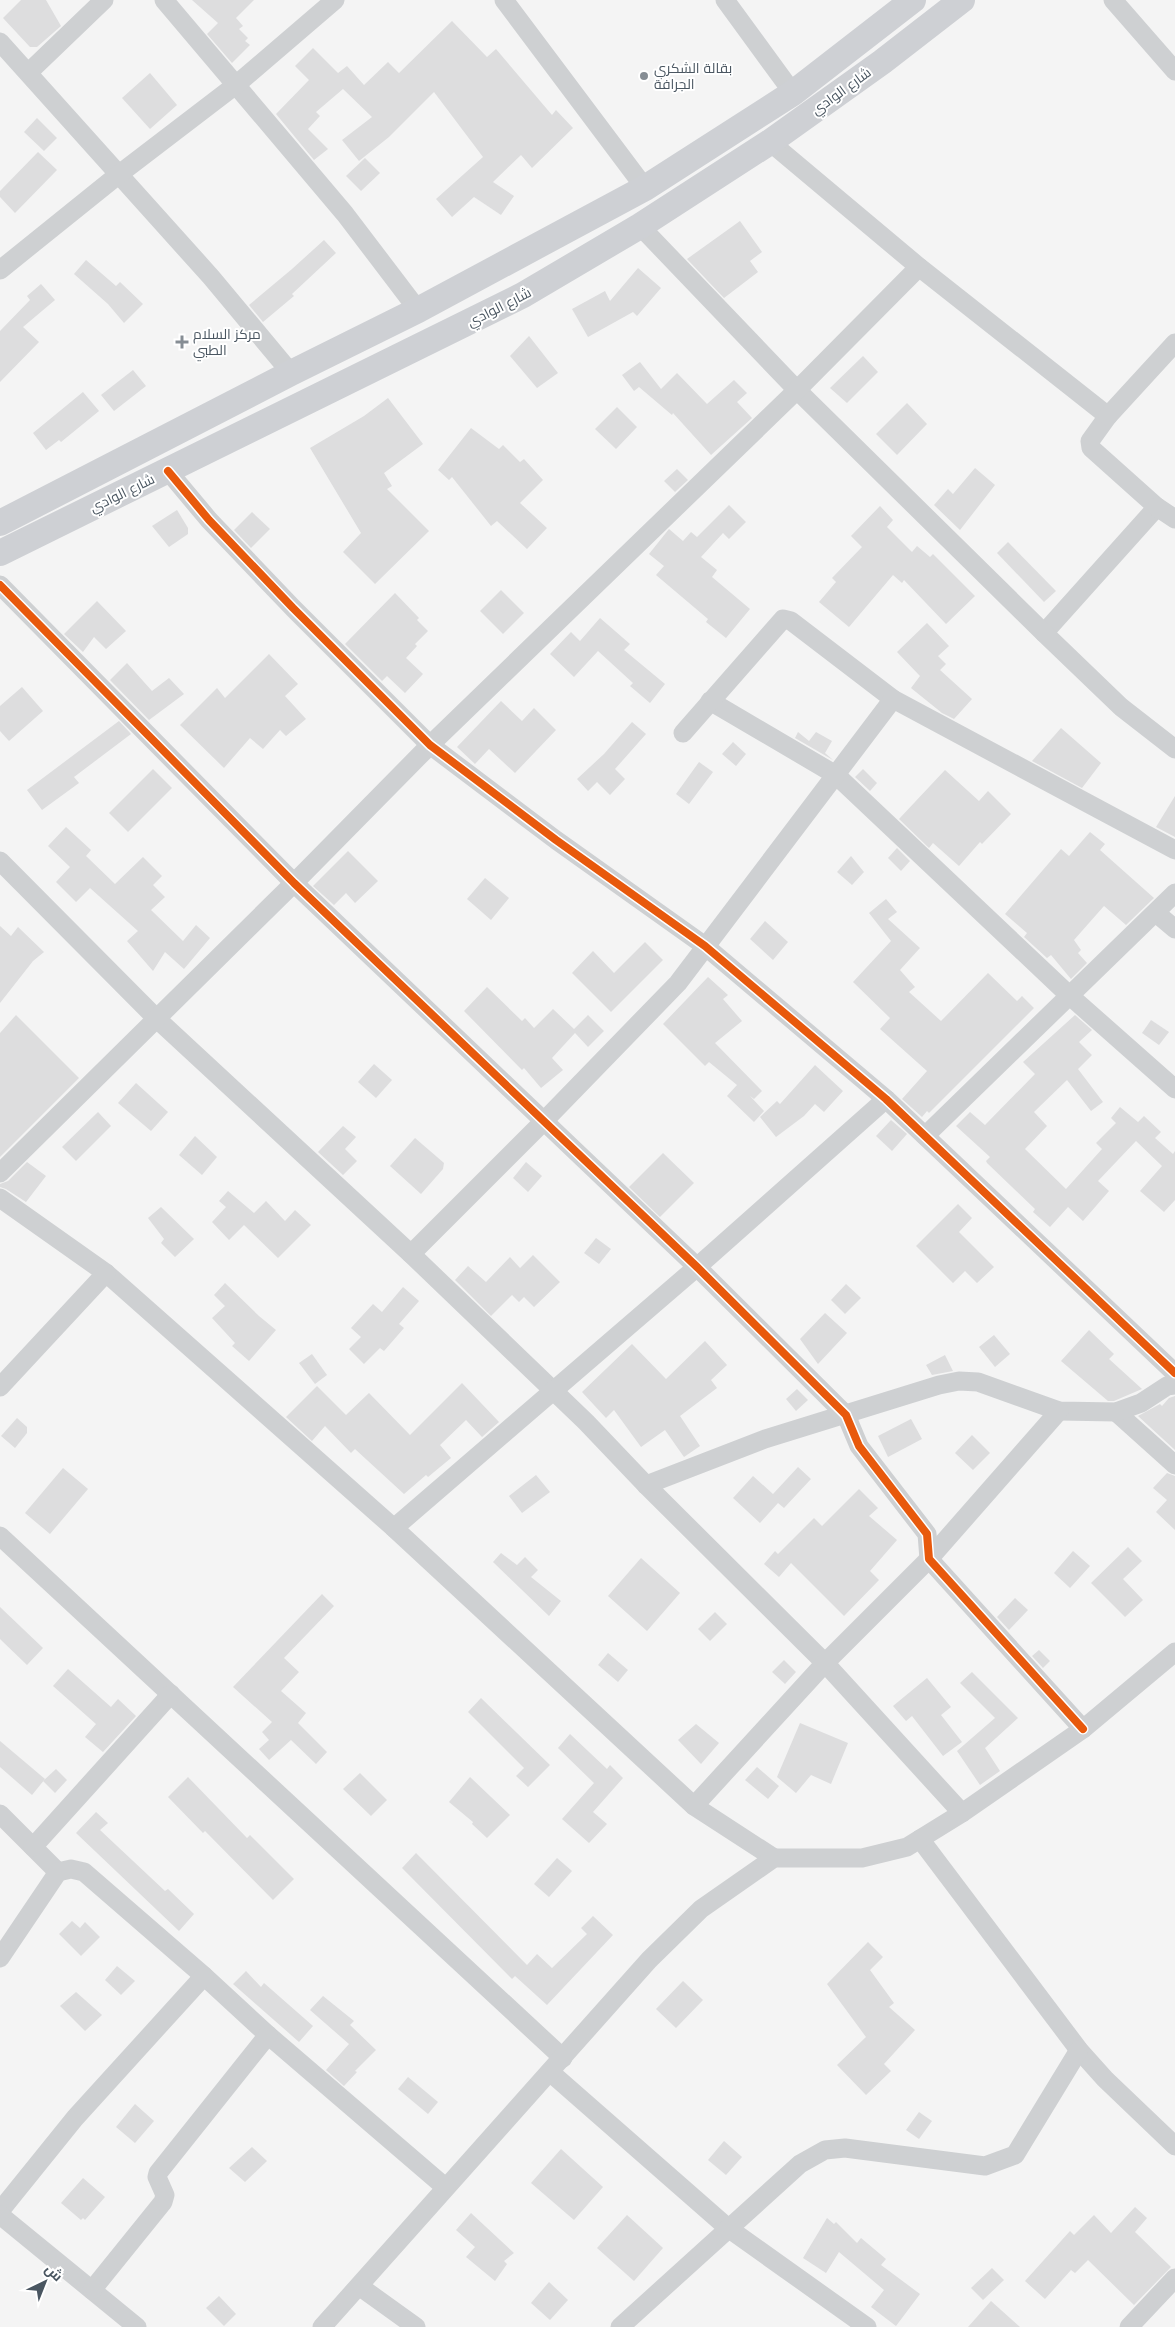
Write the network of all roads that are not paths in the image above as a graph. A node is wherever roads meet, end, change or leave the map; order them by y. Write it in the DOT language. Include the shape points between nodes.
graph roads {
  1 [pos="104,0"];
  2 [pos="164,0"];
  3 [pos="335,0"];
  4 [pos="504,0"];
  5 [pos="725,0"];
  6 [pos="913,0"];
  7 [pos="962,0"];
  8 [pos="1113,0"];
  9 [pos="0,42"];
  10 [pos="1175,71"];
  11 [pos="29,72"];
  12 [pos="237,84"];
  13 [pos="793,93"];
  14 [pos="770,142"];
  15 [pos="118,175"];
  16 [pos="645,188"];
  17 [pos="640,226"];
  18 [pos="919,267"];
  19 [pos="0,270"];
  20 [pos="418,310"];
  21 [pos="1175,343"];
  22 [pos="291,373"];
  23 [pos="797,390"];
  24 [pos="1108,416"];
  25 [pos="168,471"];
  26 [pos="1158,507"];
  27 [pos="1175,519"];
  28 [pos="0,523"];
  29 [pos="0,553"];
  30 [pos="0,585"];
  31 [pos="1044,633"];
  32 [pos="893,699"];
  33 [pos="710,701"];
  34 [pos="683,733"];
  35 [pos="430,745"];
  36 [pos="1175,749"];
  37 [pos="836,775"];
  38 [pos="1175,850"];
  39 [pos="0,861"];
  40 [pos="294,883"];
  41 [pos="1175,893"];
  42 [pos="1156,913"];
  43 [pos="1175,929"];
  44 [pos="705,946"];
  45 [pos="1070,996"];
  46 [pos="157,1019"];
  47 [pos="1175,1089"];
  48 [pos="886,1099"];
  49 [pos="544,1122"];
  50 [pos="925,1136"];
  51 [pos="0,1173"];
  52 [pos="0,1198"];
  53 [pos="412,1254"];
  54 [pos="697,1267"];
  55 [pos="106,1274"];
  56 [pos="1175,1373"];
  57 [pos="1175,1385"];
  58 [pos="0,1387"];
  59 [pos="554,1391"];
  60 [pos="1059,1411"];
  61 [pos="1116,1412"];
  62 [pos="846,1415"];
  63 [pos="1175,1465"];
  64 [pos="646,1485"];
  65 [pos="394,1528"];
  66 [pos="0,1536"];
  67 [pos="929,1559"];
  68 [pos="1175,1652"];
  69 [pos="825,1663"];
  70 [pos="171,1694"];
  71 [pos="1083,1729"];
  72 [pos="694,1806"];
  73 [pos="962,1813"];
  74 [pos="0,1814"];
  75 [pos="920,1839"];
  76 [pos="33,1847"];
  77 [pos="774,1858"];
  78 [pos="58,1872"];
  79 [pos="0,1958"];
  80 [pos="204,1976"];
  81 [pos="268,2035"];
  82 [pos="1079,2050"];
  83 [pos="563,2058"];
  84 [pos="550,2072"];
  85 [pos="1175,2146"];
  86 [pos="445,2187"];
  87 [pos="0,2211"];
  88 [pos="0,2215"];
  89 [pos="728,2228"];
  90 [pos="1175,2278"];
  91 [pos="359,2286"];
  92 [pos="92,2290"];
  93 [pos="137,2327"];
  94 [pos="322,2327"];
  95 [pos="416,2327"];
  96 [pos="620,2327"];
  97 [pos="867,2327"];
  98 [pos="1129,2327"];
  1 -- 11 [label="street"];
  2 -- 12 [label="street"];
  3 -- 12 [label="street"];
  4 -- 16 [label="street"];
  5 -- 13 [label="street"];
  6 -- 13 [label="main road, شارع الوادي"];
  7 -- 14 [label="main road, شارع الوادي"];
  8 -- 10 [label="street"];
  9 -- 11 [label="street"];
  11 -- 15 [label="street"];
  12 -- 15 [label="street"];
  12 -- 20 [label="street" via="345,214"];
  13 -- 16 [label="main road, شارع الوادي"];
  14 -- 17 [label="main road, شارع الوادي"];
  14 -- 18 [label="street"];
  15 -- 19 [label="street"];
  15 -- 22 [label="street" via="211,277"];
  16 -- 20 [label="main road, شارع الوادي"];
  17 -- 23 [label="street"];
  17 -- 25 [label="main road, شارع الوادي" via="523,295"];
  18 -- 23 [label="street"];
  18 -- 24 [label="street"];
  20 -- 22 [label="main road, شارع الوادي"];
  21 -- 24 [label="street"];
  22 -- 28 [label="main road, شارع الوادي"];
  23 -- 31 [label="street"];
  23 -- 35 [label="street"];
  24 -- 26 [label="street" via="1090,441 1091,448"];
  25 -- 29 [label="main road, شارع الوادي"];
  25 -- 35 [label="street" via="267,581"];
  26 -- 27 [label="street"];
  26 -- 31 [label="street"];
  30 -- 40 [label="street"];
  31 -- 36 [label="street" via="1121,707"];
  32 -- 33 [label="street" via="791,621 783,619"];
  32 -- 37 [label="street"];
  32 -- 38 [label="street"];
  33 -- 34 [label="street"];
  33 -- 37 [label="street"];
  35 -- 40 [label="street"];
  35 -- 44 [label="street"];
  37 -- 44 [label="street"];
  37 -- 45 [label="street"];
  39 -- 46 [label="street"];
  40 -- 46 [label="street"];
  40 -- 49 [label="street"];
  41 -- 42 [label="street"];
  42 -- 43 [label="street"];
  42 -- 45 [label="street"];
  44 -- 48 [label="street"];
  44 -- 49 [label="street" via="678,982"];
  45 -- 47 [label="street"];
  45 -- 50 [label="street"];
  46 -- 51 [label="street"];
  46 -- 53 [label="street"];
  48 -- 50 [label="street"];
  48 -- 54 [label="street"];
  49 -- 53 [label="street"];
  49 -- 54 [label="street"];
  50 -- 56 [label="street"];
  52 -- 55 [label="street"];
  53 -- 59 [label="street"];
  54 -- 59 [label="street"];
  54 -- 62 [label="street"];
  55 -- 58 [label="street"];
  55 -- 65 [label="street"];
  57 -- 61 [label="street"];
  59 -- 64 [label="street"];
  59 -- 65 [label="street"];
  60 -- 61 [label="street"];
  60 -- 62 [label="street" via="978,1382 959,1381"];
  60 -- 67 [label="street"];
  61 -- 63 [label="street"];
  62 -- 64 [label="street" via="765,1439"];
  62 -- 67 [label="street" via="859,1446 927,1534"];
  64 -- 69 [label="street"];
  65 -- 72 [label="street"];
  66 -- 70 [label="street"];
  67 -- 69 [label="street"];
  67 -- 71 [label="street"];
  68 -- 71 [label="street"];
  69 -- 72 [label="street"];
  69 -- 73 [label="street"];
  70 -- 76 [label="street"];
  70 -- 83 [label="street"];
  71 -- 73 [label="street"];
  72 -- 77 [label="street"];
  73 -- 75 [label="street"];
  74 -- 76 [label="street"];
  75 -- 77 [label="street" via="907,1847 862,1858"];
  75 -- 82 [label="street"];
  76 -- 78 [label="street"];
  77 -- 83 [label="street" via="701,1909 650,1960"];
  78 -- 79 [label="street"];
  78 -- 80 [label="street" via="71,1869 84,1872"];
  80 -- 81 [label="street"];
  80 -- 87 [label="street" via="75,2118"];
  81 -- 86 [label="street"];
  81 -- 92 [label="street" via="158,2173 156,2177 165,2195 163,2202"];
  82 -- 85 [label="street"];
  82 -- 89 [label="street" via="1015,2155 985,2166 845,2148 825,2150 800,2164"];
  83 -- 84 [label="street"];
  84 -- 86 [label="street"];
  84 -- 89 [label="street"];
  86 -- 91 [label="street"];
  88 -- 92 [label="street"];
  89 -- 96 [label="street"];
  89 -- 97 [label="street"];
  90 -- 98 [label="street"];
  91 -- 94 [label="street"];
  91 -- 95 [label="street"];
  92 -- 93 [label="street"];
}
